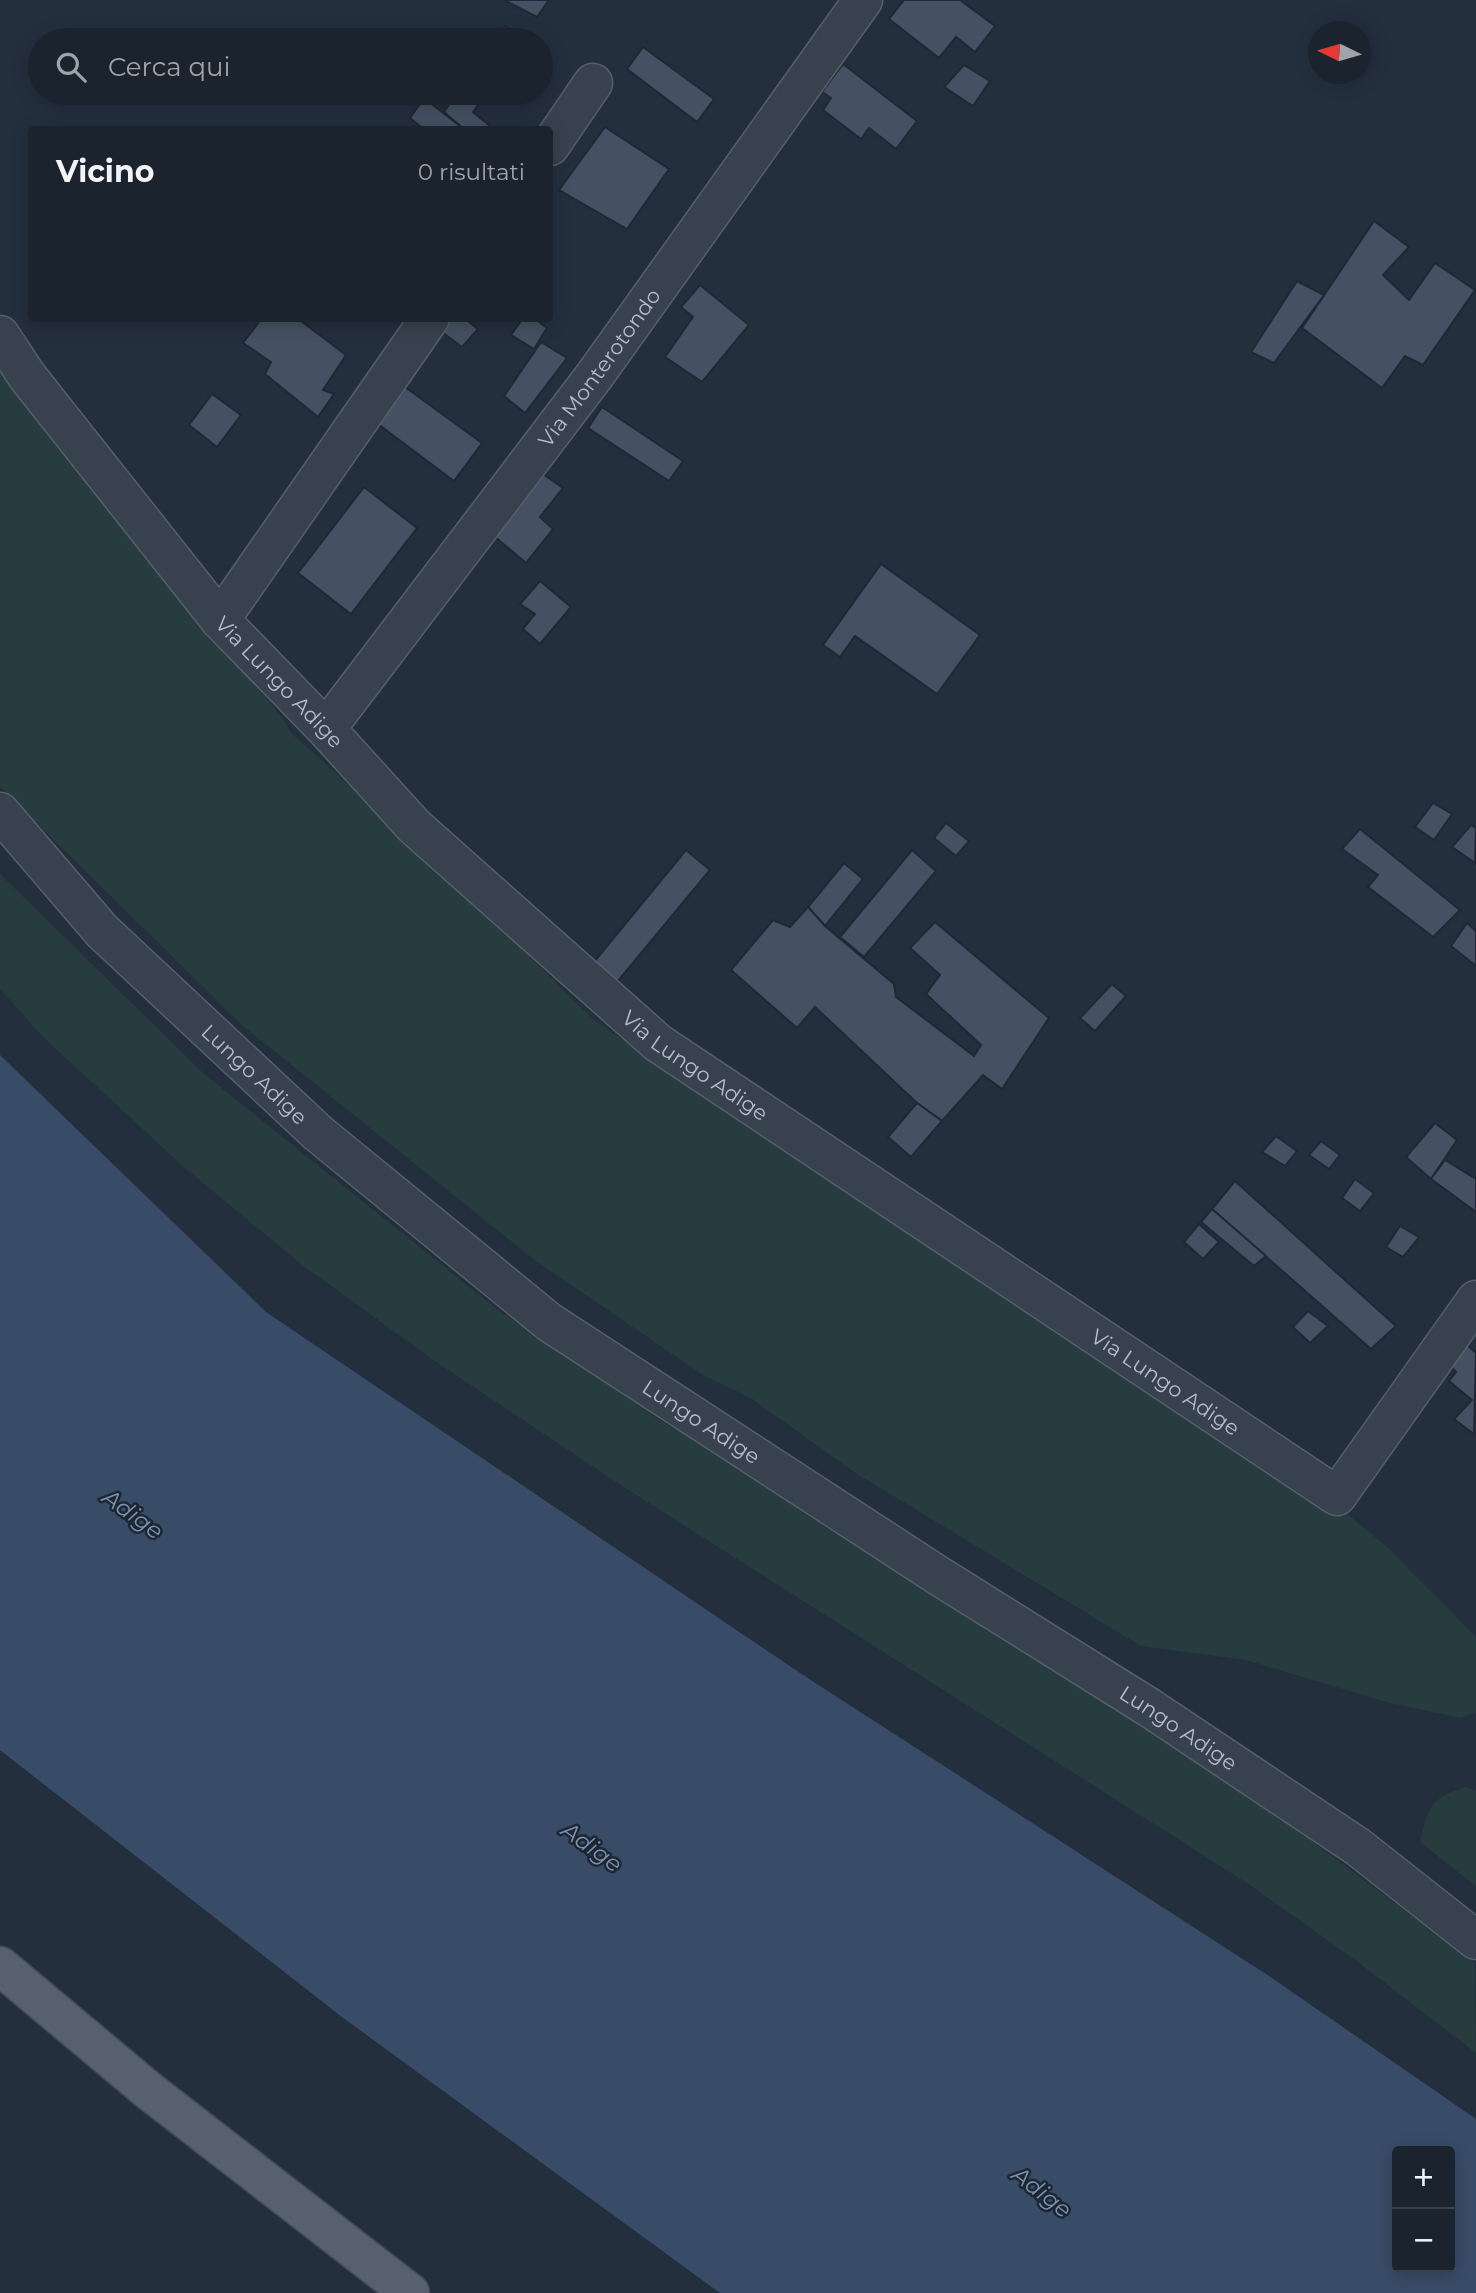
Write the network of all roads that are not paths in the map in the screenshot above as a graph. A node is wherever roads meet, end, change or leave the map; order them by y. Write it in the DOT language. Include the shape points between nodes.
graph roads {
  1 [pos="863,0"];
  2 [pos="593,83"];
  3 [pos="553,142"];
  4 [pos="426,322"];
  5 [pos="0,335"];
  6 [pos="220,620"];
  7 [pos="326,729"];
  8 [pos="0,812"];
  9 [pos="1476,1300"];
  10 [pos="1476,1940"];
  11 [pos="0,1966"];
  12 [pos="410,2293"];
  1 -- 7 [label="street, Via Monterotondo" via="596,375"];
  2 -- 3 [label="street"];
  4 -- 6 [label="street"];
  5 -- 6 [label="street, Via Lungo Adige" via="27,376"];
  6 -- 7 [label="street, Via Lungo Adige"];
  7 -- 9 [label="street, Via Lungo Adige" via="414,826 658,1044 1337,1496"];
  8 -- 10 [label="street, Lungo Adige" via="102,932 318,1133 549,1322 1359,1847"];
  11 -- 12 [label="main road" via="148,2090"];
}
